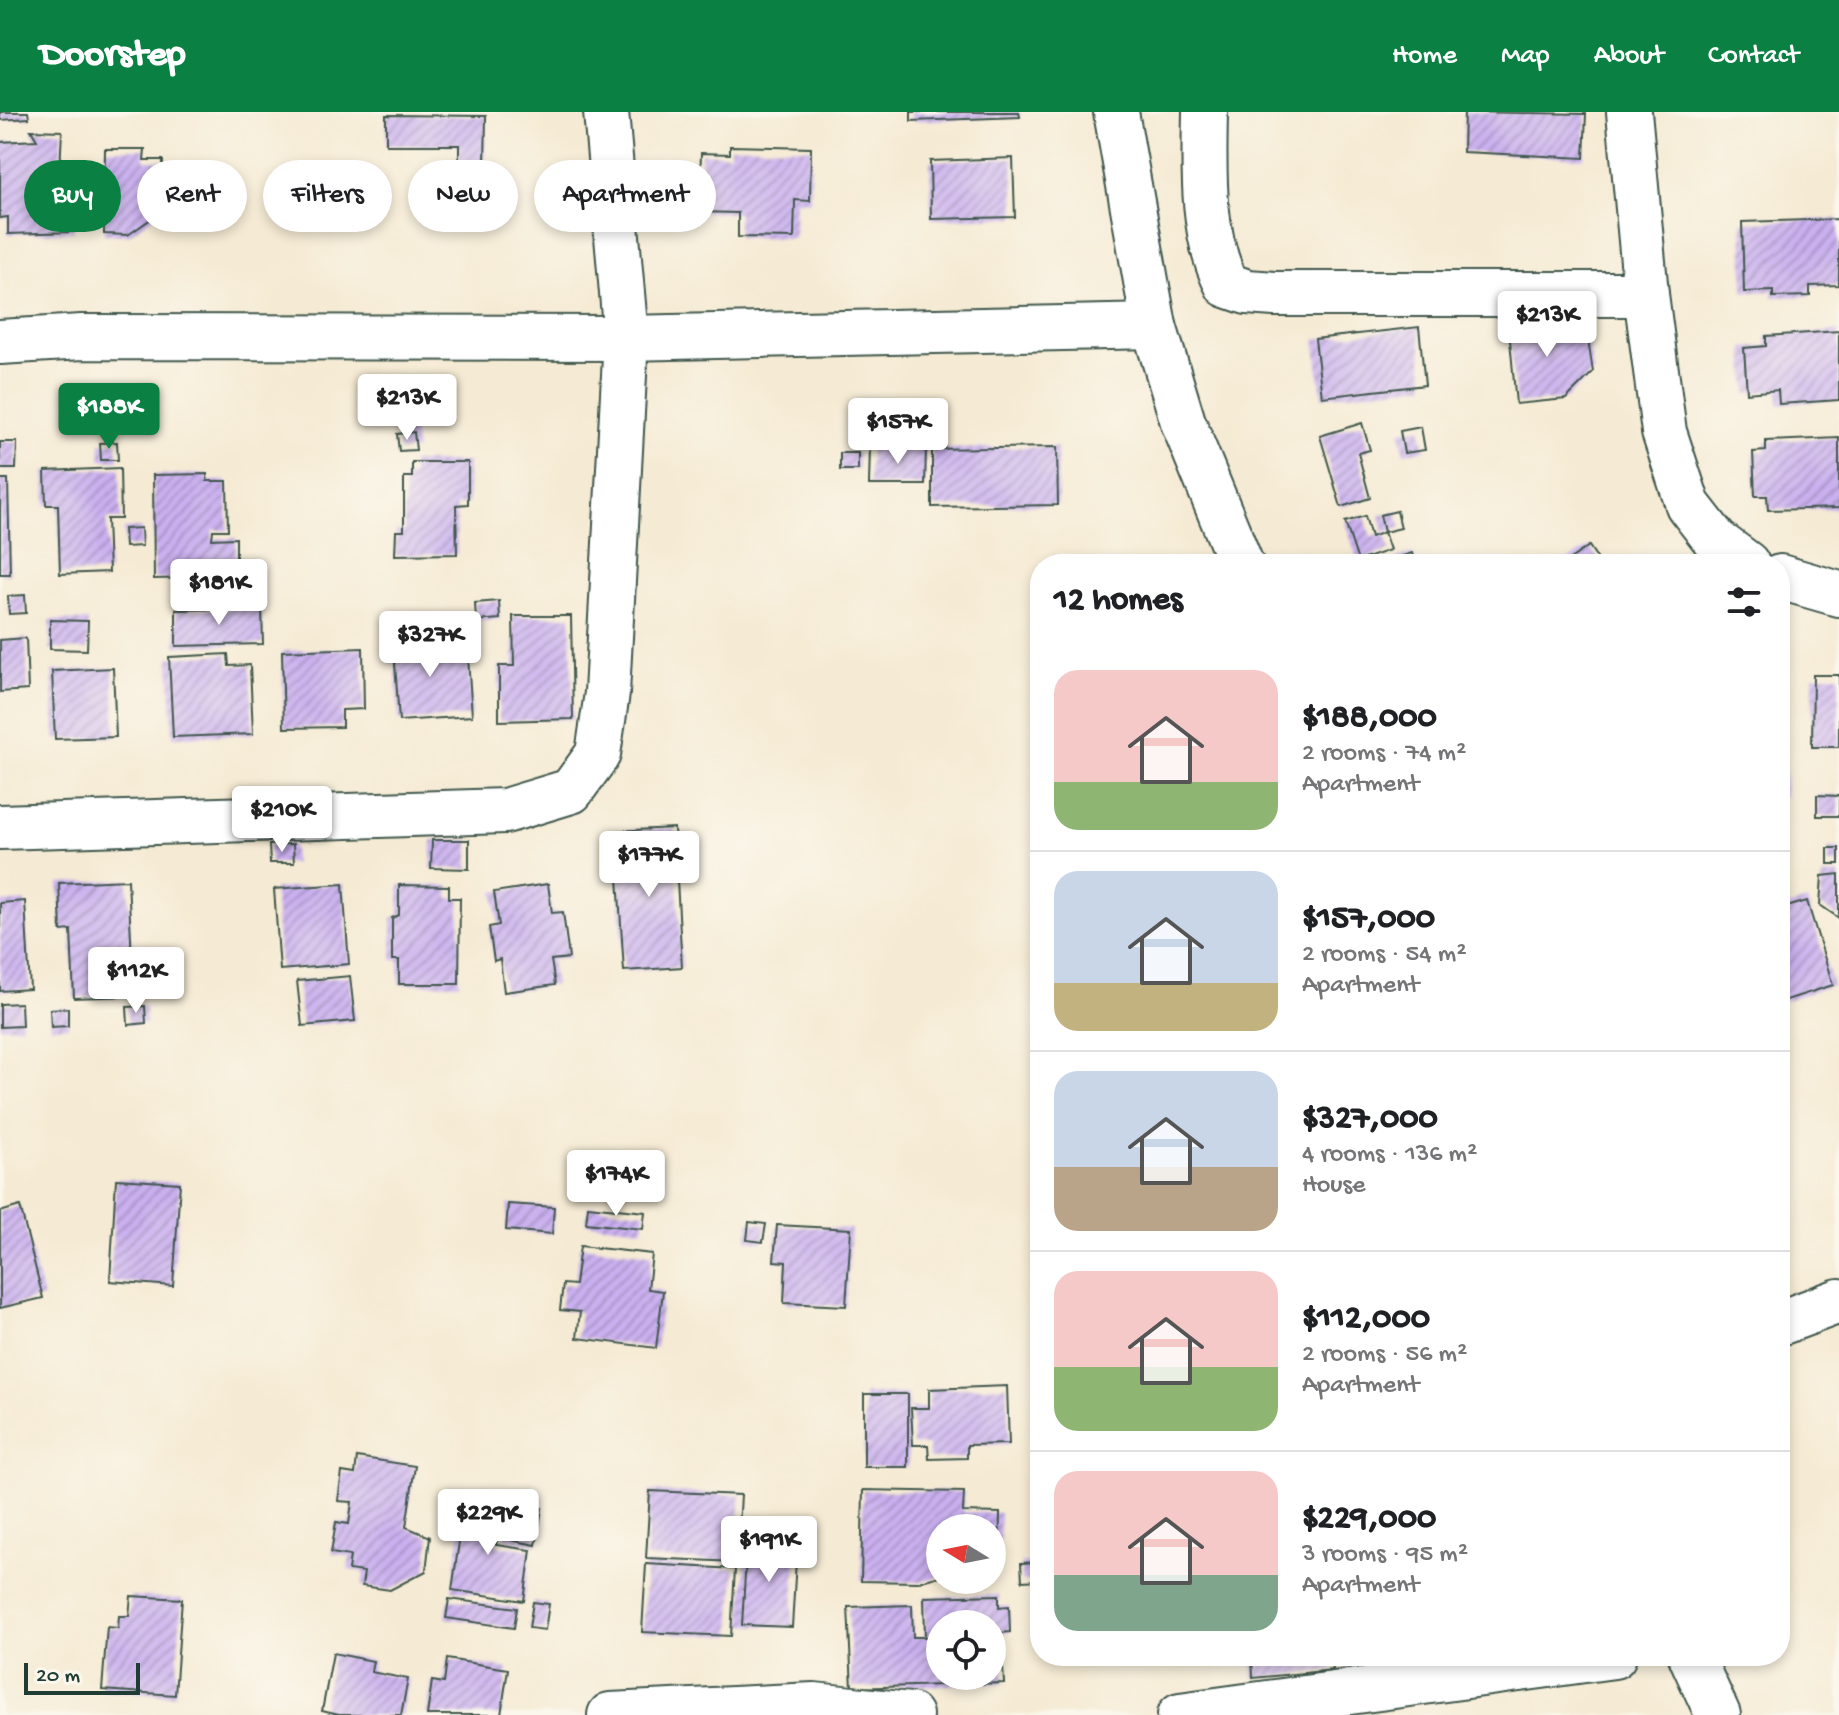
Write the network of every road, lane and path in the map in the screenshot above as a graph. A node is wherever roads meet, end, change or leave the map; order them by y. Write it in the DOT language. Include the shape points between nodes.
graph roads {
  1 [pos="606,112"];
  2 [pos="1116,112"];
  3 [pos="1205,112"];
  4 [pos="1629,112"];
  5 [pos="1646,294"];
  6 [pos="1154,326"];
  7 [pos="626,338"];
  8 [pos="0,342"];
  9 [pos="1237,554"];
  10 [pos="1734,554"];
  11 [pos="1790,580"];
  12 [pos="1839,594"];
  13 [pos="0,827"];
  14 [pos="1839,1301"];
  15 [pos="1790,1319"];
  16 [pos="1540,1666"];
  17 [pos="1696,1666"];
  18 [pos="610,1715"];
  19 [pos="910,1715"];
  20 [pos="1180,1715"];
  21 [pos="1718,1715"];
  1 -- 7 [label="street"];
  2 -- 6 [label="street"];
  3 -- 5 [label="street" via="1209,218 1215,261 1227,285 1275,294"];
  4 -- 5 [label="street"];
  5 -- 10 [label="street" via="1664,432 1688,505"];
  6 -- 7 [label="street"];
  6 -- 9 [label="street" via="1183,422"];
  7 -- 8 [label="street" via="82,337"];
  7 -- 13 [label="street" via="607,693 598,754 571,791 505,811"];
  11 -- 12 [label="street"];
  14 -- 15 [label="street"];
  16 -- 20 [label="street"];
  17 -- 21 [label="street"];
  18 -- 19 [label="street" via="814,1705"];
}
